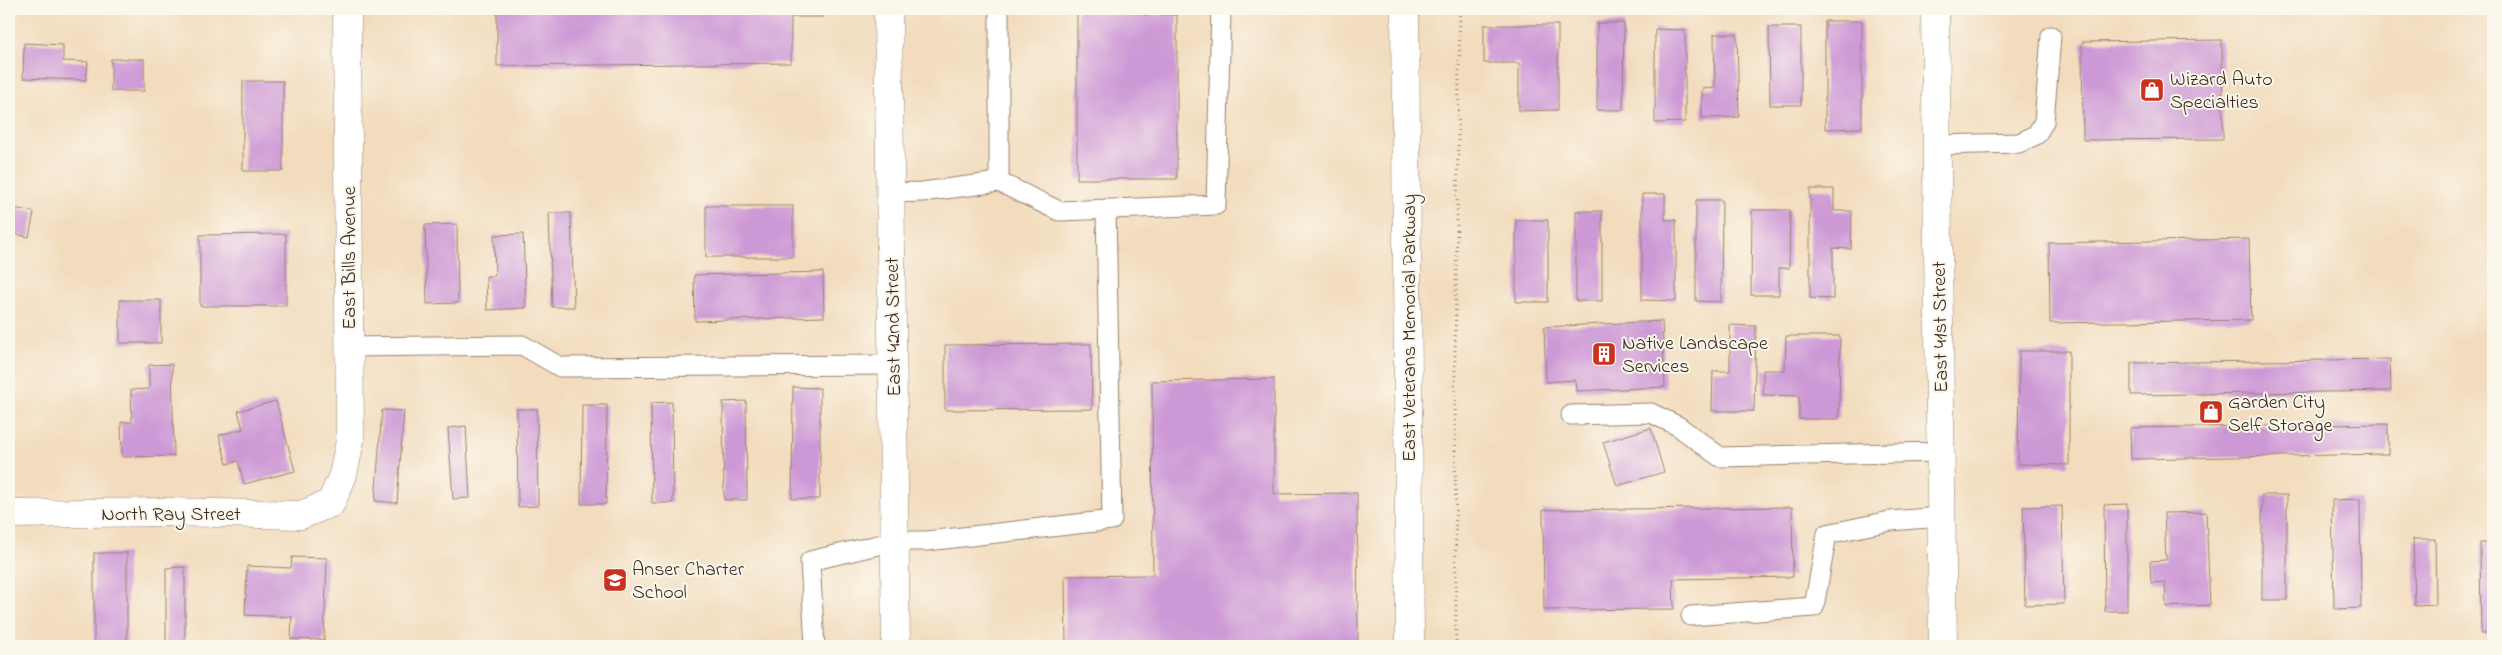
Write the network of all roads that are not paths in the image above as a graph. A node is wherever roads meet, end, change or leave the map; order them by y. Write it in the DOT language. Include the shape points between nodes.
graph roads {
  1 [pos="347,9"];
  2 [pos="888,9"];
  3 [pos="999,9"];
  4 [pos="1221,9"];
  5 [pos="1405,9"];
  6 [pos="1935,9"];
  7 [pos="2051,36"];
  8 [pos="1937,145"];
  9 [pos="1000,182"];
  10 [pos="890,193"];
  11 [pos="1106,209"];
  12 [pos="349,347"];
  13 [pos="893,365"];
  14 [pos="1571,415"];
  15 [pos="1941,452"];
  16 [pos="331,503"];
  17 [pos="9,514"];
  18 [pos="1941,517"];
  19 [pos="895,542"];
  20 [pos="1691,616"];
  21 [pos="815,646"];
  22 [pos="896,646"];
  23 [pos="1410,646"];
  24 [pos="1943,646"];
  1 -- 12 [label="street, East Bills Avenue"];
  2 -- 10 [label="street, East 42nd Street"];
  3 -- 9 [label="lane"];
  4 -- 11 [label="lane" via="1216,205"];
  5 -- 23 [label="street, East Veterans Memorial Parkway"];
  6 -- 8 [label="street, East 41st Street"];
  7 -- 8 [label="lane" via="2044,122 2036,135 2019,143"];
  8 -- 15 [label="street, East 41st Street"];
  9 -- 10 [label="lane"];
  9 -- 11 [label="lane" via="1059,210"];
  10 -- 13 [label="street, East 42nd Street"];
  11 -- 19 [label="lane" via="1112,520"];
  12 -- 13 [label="lane" via="522,345 560,367"];
  12 -- 16 [label="street, East Bills Avenue" via="350,441 343,475"];
  13 -- 19 [label="street, East 42nd Street"];
  14 -- 15 [label="lane" via="1651,413 1678,426 1720,457"];
  15 -- 18 [label="street, East 41st Street"];
  16 -- 17 [label="street, North Ray Street" via="300,515 169,512"];
  18 -- 20 [label="lane" via="1890,521 1827,534 1814,607"];
  18 -- 24 [label="street, East 41st Street"];
  19 -- 21 [label="lane" via="810,561"];
  19 -- 22 [label="street, East 42nd Street"];
}
